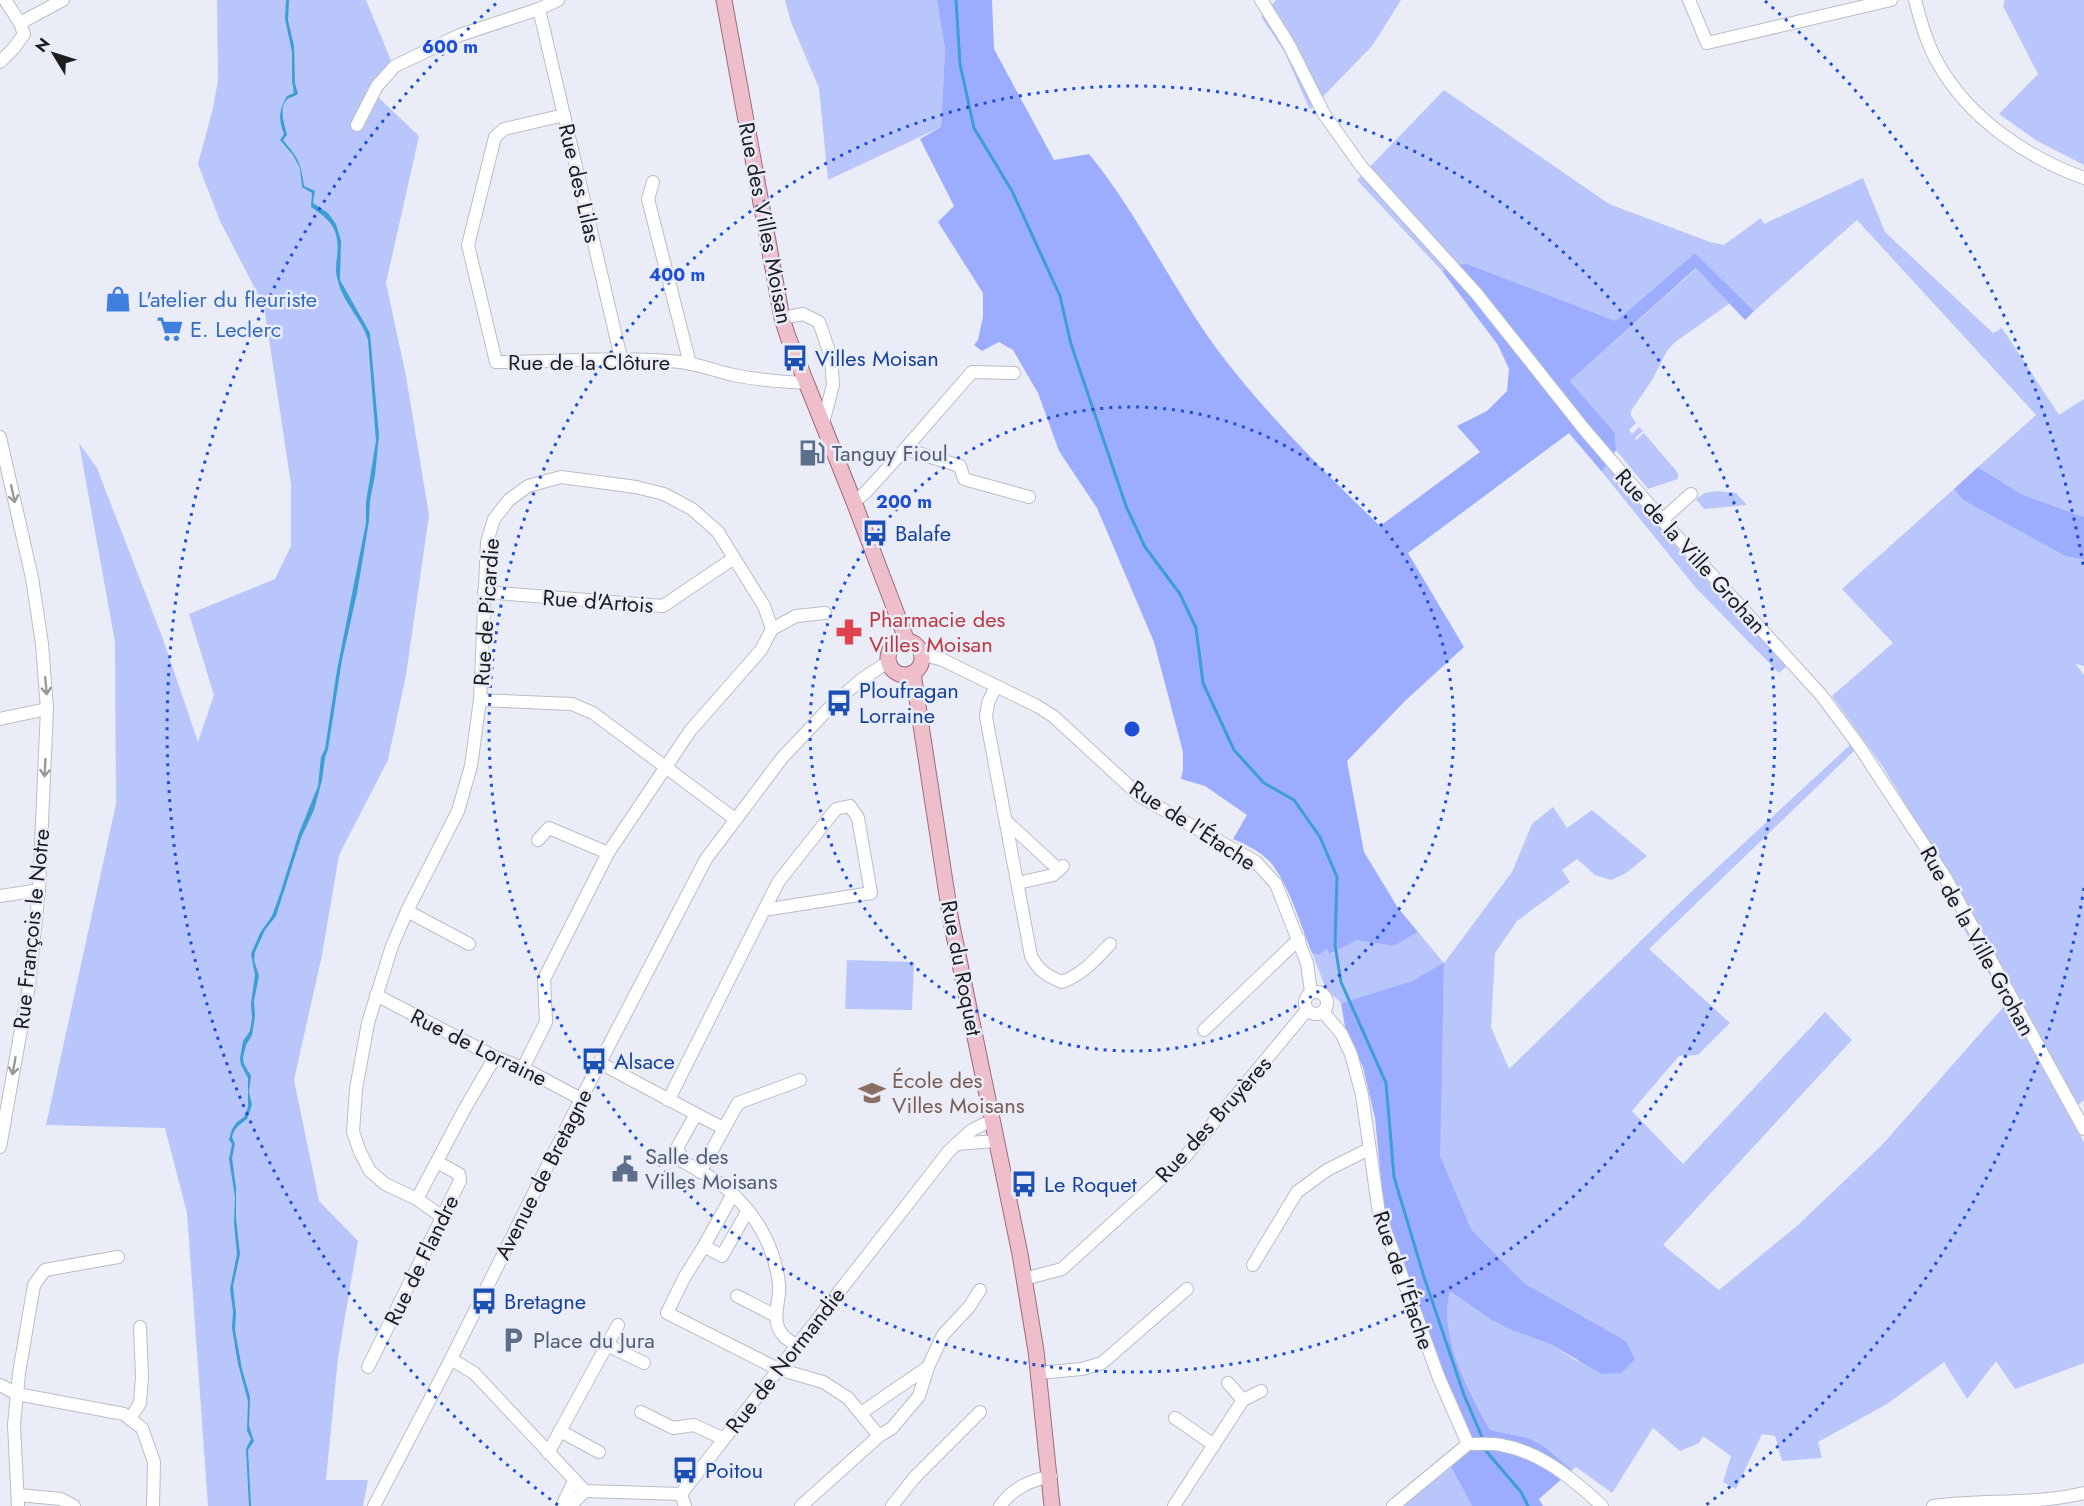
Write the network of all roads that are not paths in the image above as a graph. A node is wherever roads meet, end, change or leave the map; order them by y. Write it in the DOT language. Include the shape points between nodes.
graph roads {
  1 [pos="4,0"];
  2 [pos="63,0"];
  3 [pos="558,0"];
  4 [pos="724,0"];
  5 [pos="1689,0"];
  6 [pos="1891,0"];
  7 [pos="1915,0"];
  8 [pos="1264,2"];
  9 [pos="539,9"];
  10 [pos="20,23"];
  11 [pos="0,62"];
  12 [pos="564,115"];
  13 [pos="357,125"];
  14 [pos="2084,178"];
  15 [pos="653,182"];
  16 [pos="782,318"];
  17 [pos="621,358"];
  18 [pos="690,364"];
  19 [pos="1014,373"];
  20 [pos="807,382"];
  21 [pos="823,423"];
  22 [pos="0,437"];
  23 [pos="905,449"];
  24 [pos="3,457"];
  25 [pos="1691,494"];
  26 [pos="1029,497"];
  27 [pos="854,502"];
  28 [pos="1662,520"];
  29 [pos="734,558"];
  30 [pos="484,592"];
  31 [pos="825,613"];
  32 [pos="772,629"];
  33 [pos="907,641"];
  34 [pos="921,654"];
  35 [pos="888,662"];
  36 [pos="913,673"];
  37 [pos="996,686"];
  38 [pos="480,700"];
  39 [pos="47,709"];
  40 [pos="0,719"];
  41 [pos="664,768"];
  42 [pos="735,819"];
  43 [pos="1006,821"];
  44 [pos="538,840"];
  45 [pos="608,853"];
  46 [pos="1018,883"];
  47 [pos="39,890"];
  48 [pos="0,896"];
  49 [pos="764,910"];
  50 [pos="407,911"];
  51 [pos="1299,939"];
  52 [pos="469,944"];
  53 [pos="1110,944"];
  54 [pos="1311,992"];
  55 [pos="376,995"];
  56 [pos="1307,1010"];
  57 [pos="1323,1012"];
  58 [pos="1204,1030"];
  59 [pos="495,1057"];
  60 [pos="600,1063"];
  61 [pos="523,1068"];
  62 [pos="800,1080"];
  63 [pos="581,1099"];
  64 [pos="668,1100"];
  65 [pos="696,1114"];
  66 [pos="992,1120"];
  67 [pos="723,1128"];
  68 [pos="2084,1129"];
  69 [pos="996,1141"];
  70 [pos="956,1144"];
  71 [pos="0,1147"];
  72 [pos="1370,1149"];
  73 [pos="437,1162"];
  74 [pos="700,1172"];
  75 [pos="733,1194"];
  76 [pos="417,1199"];
  77 [pos="748,1210"];
  78 [pos="441,1216"];
  79 [pos="704,1246"];
  80 [pos="118,1257"];
  81 [pos="1253,1265"];
  82 [pos="1024,1279"];
  83 [pos="1187,1289"];
  84 [pos="980,1290"];
  85 [pos="737,1296"];
  86 [pos="776,1316"];
  87 [pos="618,1325"];
  88 [pos="140,1327"];
  89 [pos="607,1345"];
  90 [pos="796,1346"];
  91 [pos="451,1359"];
  92 [pos="644,1363"];
  93 [pos="368,1367"];
  94 [pos="928,1367"];
  95 [pos="778,1369"];
  96 [pos="1038,1373"];
  97 [pos="1228,1383"];
  98 [pos="0,1385"];
  99 [pos="1261,1391"];
  100 [pos="18,1394"];
  101 [pos="1243,1400"];
  102 [pos="641,1412"];
  103 [pos="980,1412"];
  104 [pos="861,1413"];
  105 [pos="1175,1418"];
  106 [pos="130,1419"];
  107 [pos="560,1431"];
  108 [pos="879,1436"];
  109 [pos="724,1438"];
  110 [pos="1468,1443"];
  111 [pos="1214,1445"];
  112 [pos="599,1452"];
  113 [pos="548,1453"];
  114 [pos="1050,1476"];
  115 [pos="574,1481"];
  116 [pos="585,1491"];
  117 [pos="2084,1493"];
  118 [pos="18,1500"];
  119 [pos="683,1500"];
  120 [pos="74,1506"];
  121 [pos="153,1506"];
  122 [pos="374,1506"];
  123 [pos="562,1506"];
  124 [pos="570,1506"];
  125 [pos="801,1506"];
  126 [pos="892,1506"];
  127 [pos="1000,1506"];
  128 [pos="1052,1506"];
  129 [pos="1174,1506"];
  130 [pos="1393,1506"];
  131 [pos="1602,1506"];
  132 [pos="1933,1506"];
  1 -- 10 [label="street"];
  2 -- 10 [label="street"];
  3 -- 9 [label="street"];
  4 -- 16 [label="main road, Rue des Villes Moisan"];
  5 -- 6 [label="street" via="1707,43"];
  7 -- 14 [label="street" via="1939,65 1976,111 2019,147"];
  8 -- 28 [label="street, Rue de la Ville Grohan" via="1324,114 1361,166 1476,293"];
  9 -- 12 [label="street, Rue des Lilas"];
  9 -- 13 [label="street" via="460,35 395,66 377,86"];
  10 -- 11 [label="street" via="24,34"];
  12 -- 17 [label="street, Rue des Lilas"];
  12 -- 17 [label="street, Rue de la Clôture" via="504,129 495,136 468,245 473,267 496,362"];
  15 -- 18 [label="street" via="648,199"];
  16 -- 20 [label="main road, Rue des Villes Moisan"];
  16 -- 21 [label="street" via="803,314 819,322 831,357 833,385"];
  17 -- 18 [label="street, Rue de la Clôture"];
  18 -- 20 [label="street, Rue de la Clôture" via="765,380"];
  19 -- 23 [label="street" via="972,372"];
  20 -- 21 [label="main road, Rue des Villes Moisan"];
  21 -- 27 [label="main road, Rue des Villes Moisan"];
  22 -- 24 [label="street, Rue François le Notre"];
  23 -- 26 [label="street" via="960,466 964,479"];
  23 -- 27 [label="street"];
  24 -- 39 [label="street, Rue François le Notre, one-way" via="32,578"];
  25 -- 28 [label="street"];
  27 -- 33 [label="main road, Rue des Villes Moisan"];
  28 -- 68 [label="street, Rue de la Ville Grohan" via="1822,696 1859,746 1945,877"];
  29 -- 30 [label="street, Rue d'Artois" via="663,606"];
  29 -- 30 [label="street, Rue de Picardie" via="718,532 692,509 664,494 561,477 528,486 509,500 494,519 487,542"];
  29 -- 32 [label="street, Rue de Picardie" via="764,606"];
  30 -- 38 [label="street, Rue de Picardie"];
  31 -- 32 [label="street" via="796,616"];
  32 -- 41 [label="street" via="761,650 690,731"];
  33 -- 34 [label="main road" via="916,645"];
  33 -- 35 [label="main road" via="892,647"];
  34 -- 36 [label="main road" via="920,665"];
  34 -- 37 [label="street, Rue de l'Étache" via="943,660"];
  35 -- 36 [label="main road" via="898,674"];
  35 -- 42 [label="street, Avenue de Bretagne" via="832,705 782,758"];
  36 -- 66 [label="main road, Rue du Roquet" via="951,921"];
  37 -- 43 [label="street" via="986,717"];
  37 -- 51 [label="street, Rue de l'Étache" via="1053,716 1141,797 1256,862 1276,884"];
  38 -- 41 [label="street" via="572,704 593,713"];
  38 -- 50 [label="street, Rue de Picardie" via="471,766 458,811"];
  39 -- 40 [label="street"];
  39 -- 47 [label="street, Rue François le Notre, one-way"];
  41 -- 42 [label="street"];
  41 -- 45 [label="street"];
  42 -- 60 [label="street, Avenue de Bretagne" via="706,859"];
  43 -- 46 [label="street"];
  43 -- 46 [label="street" via="1061,867 1053,875"];
  44 -- 45 [label="street" via="549,828"];
  45 -- 61 [label="street" via="544,979 546,1022"];
  46 -- 53 [label="street" via="1031,956 1048,977 1062,982 1075,977"];
  47 -- 48 [label="street"];
  47 -- 71 [label="street, Rue François le Notre, one-way" via="29,985"];
  49 -- 49 [label="street" via="802,849 836,809 850,806 858,818 871,893"];
  49 -- 64 [label="street"];
  50 -- 52 [label="street"];
  50 -- 55 [label="street, Rue de Picardie"];
  51 -- 54 [label="street, Rue de l'Étache"];
  51 -- 58 [label="street"];
  54 -- 56 [label="street" via="1305,1002"];
  54 -- 57 [label="street" via="1325,995 1327,1005"];
  55 -- 59 [label="street, Rue de Lorraine"];
  55 -- 76 [label="street, Rue de Picardie" via="356,1089 353,1132 370,1171 385,1184"];
  56 -- 57 [label="street"];
  56 -- 82 [label="street, Rue des Bruyères" via="1185,1157 1062,1269"];
  57 -- 72 [label="street, Rue de l'Étache" via="1341,1033 1351,1054"];
  59 -- 61 [label="street, Rue de Lorraine"];
  59 -- 73 [label="street, Rue de Flandre"];
  60 -- 63 [label="street, Avenue de Bretagne"];
  60 -- 64 [label="street"];
  61 -- 63 [label="street, Rue de Lorraine"];
  62 -- 67 [label="street" via="738,1103"];
  63 -- 91 [label="street, Avenue de Bretagne"];
  64 -- 65 [label="street"];
  65 -- 67 [label="street"];
  65 -- 74 [label="street" via="677,1148 684,1162"];
  66 -- 69 [label="main road, Rue du Roquet"];
  66 -- 70 [label="street, Rue de Normandie"];
  67 -- 74 [label="street"];
  69 -- 70 [label="street"];
  69 -- 82 [label="main road, Rue du Roquet"];
  70 -- 90 [label="street, Rue de Normandie"];
  72 -- 81 [label="street" via="1327,1170 1297,1192"];
  72 -- 110 [label="street, Rue de l'Étache" via="1379,1213 1439,1378"];
  73 -- 76 [label="street, Rue de Flandre"];
  73 -- 78 [label="street, Rue de Flandre" via="459,1174 460,1181"];
  74 -- 75 [label="street"];
  75 -- 77 [label="street"];
  75 -- 79 [label="street"];
  76 -- 78 [label="street, Rue de Picardie"];
  77 -- 79 [label="street" via="722,1256"];
  77 -- 86 [label="street" via="770,1248 779,1285"];
  78 -- 93 [label="street, Rue de Flandre"];
  79 -- 95 [label="street" via="666,1313"];
  80 -- 100 [label="street" via="45,1270 34,1285"];
  82 -- 96 [label="main road, Rue du Roquet"];
  83 -- 96 [label="street" via="1102,1363 1082,1370"];
  84 -- 94 [label="street" via="943,1335"];
  85 -- 86 [label="street"];
  86 -- 90 [label="street" via="781,1333"];
  87 -- 89 [label="street"];
  88 -- 106 [label="street" via="140,1403"];
  89 -- 92 [label="street"];
  89 -- 107 [label="street"];
  90 -- 95 [label="street, Rue de Normandie"];
  91 -- 113 [label="street" via="474,1373"];
  91 -- 122 [label="street, Avenue de Bretagne"];
  94 -- 104 [label="street"];
  94 -- 108 [label="street" via="920,1396 892,1428"];
  95 -- 104 [label="street" via="823,1382 848,1398"];
  95 -- 109 [label="street, Rue de Normandie"];
  96 -- 114 [label="main road, Rue du Roquet"];
  97 -- 101 [label="street"];
  98 -- 100 [label="street"];
  99 -- 101 [label="street"];
  100 -- 106 [label="street" via="124,1414"];
  100 -- 118 [label="street" via="14,1425"];
  101 -- 111 [label="street"];
  102 -- 109 [label="street" via="673,1428 694,1425"];
  103 -- 126 [label="street" via="914,1478"];
  104 -- 108 [label="street"];
  105 -- 111 [label="street"];
  106 -- 121 [label="street" via="142,1428 154,1462"];
  107 -- 112 [label="street"];
  107 -- 113 [label="street"];
  108 -- 125 [label="street"];
  109 -- 119 [label="street, Rue de Normandie"];
  110 -- 130 [label="street"];
  110 -- 131 [label="street" via="1501,1445 1542,1459"];
  111 -- 129 [label="street"];
  113 -- 115 [label="street"];
  114 -- 127 [label="street" via="1020,1485"];
  114 -- 128 [label="main road, Rue du Roquet"];
  115 -- 116 [label="street"];
  115 -- 123 [label="street"];
  116 -- 119 [label="street, Rue de Normandie"];
  116 -- 124 [label="street"];
  117 -- 132 [label="street" via="2057,1499"];
  118 -- 120 [label="street" via="61,1499"];
}
